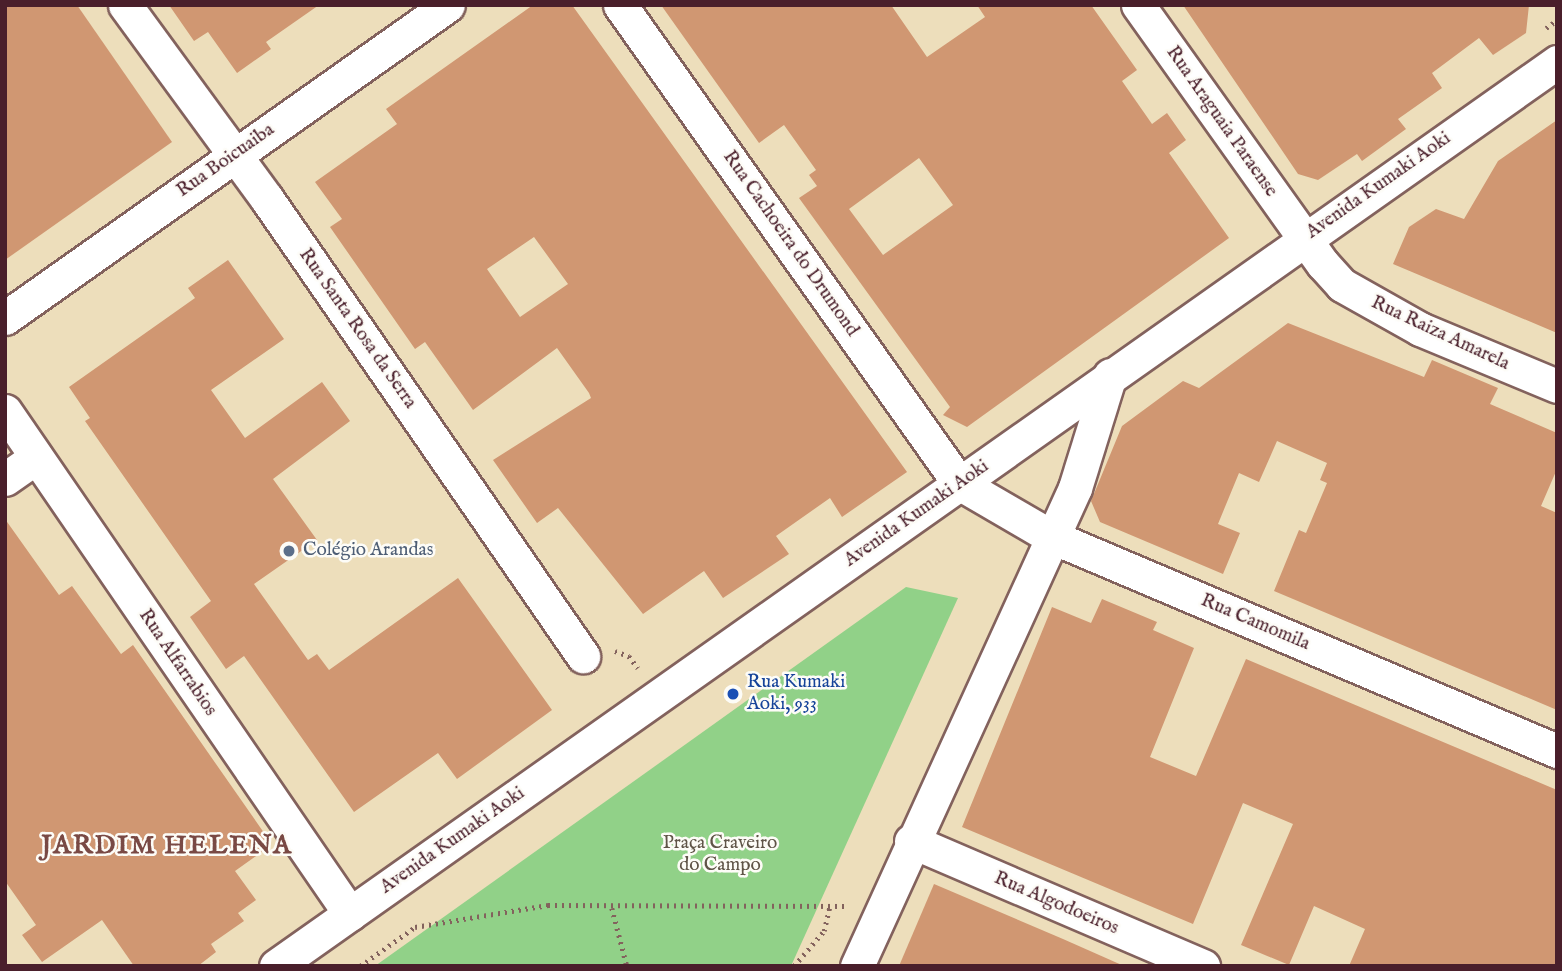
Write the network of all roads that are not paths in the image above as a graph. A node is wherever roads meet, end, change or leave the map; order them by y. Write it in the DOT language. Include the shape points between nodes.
graph roads {
  1 [pos="125,5"];
  2 [pos="448,5"];
  3 [pos="620,5"];
  4 [pos="1138,5"];
  5 [pos="1557,62"];
  6 [pos="235,156"];
  7 [pos="1304,239"];
  8 [pos="5,318"];
  9 [pos="1110,375"];
  10 [pos="1557,386"];
  11 [pos="5,411"];
  12 [pos="37,457"];
  13 [pos="5,479"];
  14 [pos="959,483"];
  15 [pos="1050,536"];
  16 [pos="583,656"];
  17 [pos="1557,751"];
  18 [pos="911,841"];
  19 [pos="350,914"];
  20 [pos="276,966"];
  21 [pos="857,966"];
  22 [pos="1203,966"];
  1 -- 6 [label="street, Rua Santa Rosa da Serra"];
  2 -- 6 [label="street, Rua Boicuaiba"];
  3 -- 14 [label="street, Rua Cachoeira do Drumond"];
  4 -- 7 [label="street, Rua Araguaia Paraense"];
  5 -- 7 [label="street, Avenida Kumaki Aoki"];
  6 -- 8 [label="street, Rua Boicuaiba"];
  6 -- 16 [label="street, Rua Santa Rosa da Serra"];
  7 -- 9 [label="street, Avenida Kumaki Aoki"];
  7 -- 10 [label="street, Rua Raiza Amarela" via="1342,285 1378,308"];
  9 -- 14 [label="street, Avenida Kumaki Aoki"];
  9 -- 15 [label="street" via="1075,488"];
  11 -- 12 [label="street, Rua Alfarrabios"];
  12 -- 13 [label="street"];
  12 -- 19 [label="street, Rua Alfarrabios"];
  14 -- 15 [label="street, Rua Camomila"];
  14 -- 19 [label="street, Avenida Kumaki Aoki"];
  15 -- 17 [label="street, Rua Camomila"];
  15 -- 18 [label="street"];
  18 -- 21 [label="street"];
  18 -- 22 [label="street, Rua Algodoeiros"];
  19 -- 20 [label="street, Avenida Kumaki Aoki"];
}
